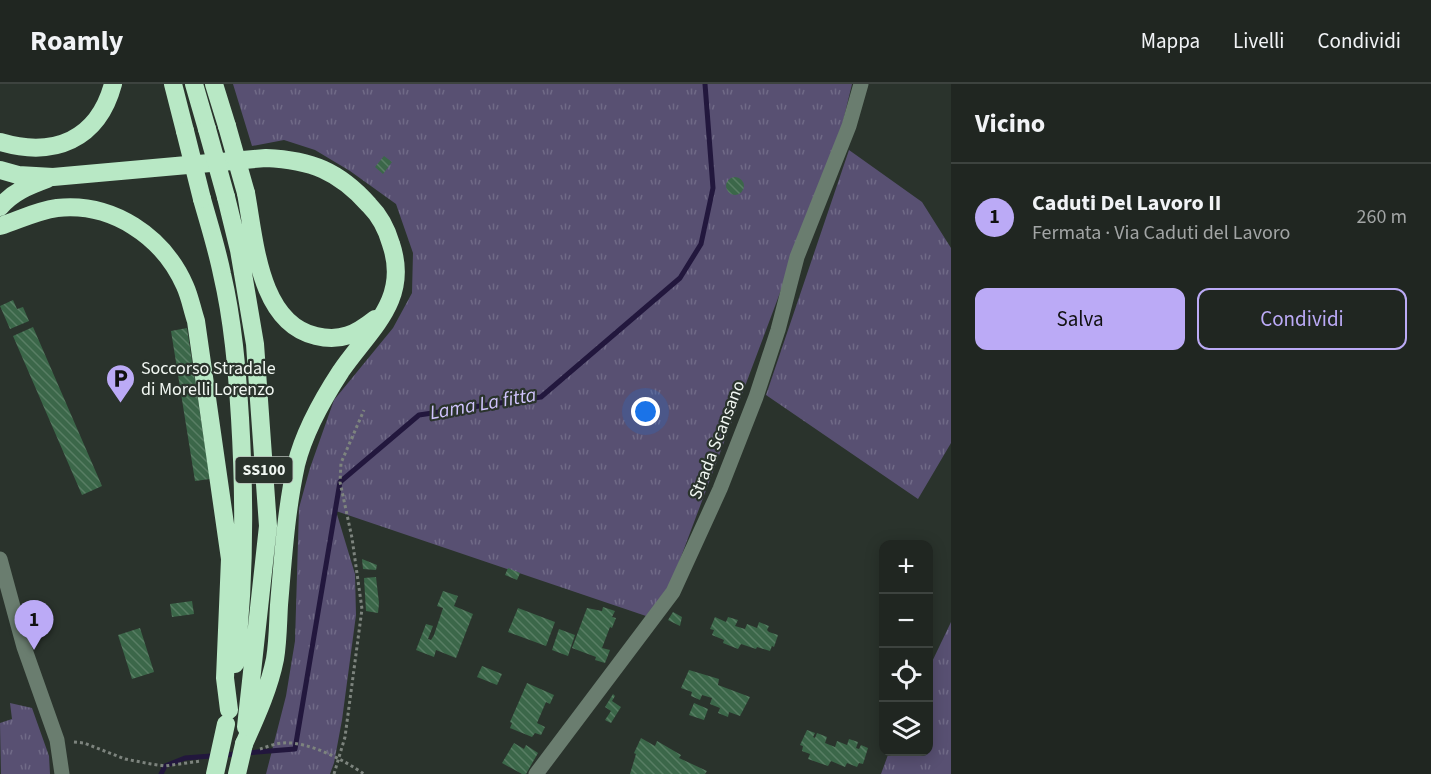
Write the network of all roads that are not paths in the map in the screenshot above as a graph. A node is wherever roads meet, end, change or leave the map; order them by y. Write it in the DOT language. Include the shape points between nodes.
graph roads {
  1 [pos="113,84"];
  2 [pos="172,84"];
  3 [pos="194,84"];
  4 [pos="213,84"];
  5 [pos="861,84"];
  6 [pos="0,142"];
  7 [pos="0,170"];
  8 [pos="53,177"];
  9 [pos="0,207"];
  10 [pos="1,226"];
  11 [pos="388,309"];
  12 [pos="0,559"];
  13 [pos="228,717"];
  14 [pos="252,747"];
  15 [pos="62,774"];
  16 [pos="215,774"];
  17 [pos="237,774"];
  18 [pos="536,774"];
  1 -- 6 [label="highway" via="107,105 87,131 78,136 60,145 20,148"];
  2 -- 13 [label="highway, SS100, bridge" via="223,274 234,340 244,486 240,613"];
  3 -- 14 [label="highway, SS100, bridge" via="239,250 255,344 268,526"];
  4 -- 11 [label="highway, bridge" via="246,193 264,285 286,321 307,334 331,339 358,332"];
  5 -- 18 [label="street, Strada Scansano" via="849,126 797,257 756,397 689,560 673,592"];
  7 -- 8 [label="highway, SS100"];
  8 -- 9 [label="highway, SS100" via="24,187"];
  8 -- 11 [label="highway, SS100" via="266,158 311,163 337,175 357,191 388,233 396,258 396,287"];
  10 -- 13 [label="highway, SS100" via="35,212 58,208 107,213 153,240 170,258 185,286 196,321 230,559 225,678"];
  11 -- 14 [label="highway, SS100" via="327,394 297,463 287,512 275,659"];
  12 -- 15 [label="street" via="24,647 57,740"];
  13 -- 16 [label="highway, SS100, bridge"];
  14 -- 17 [label="highway, SS100, bridge"];
}
